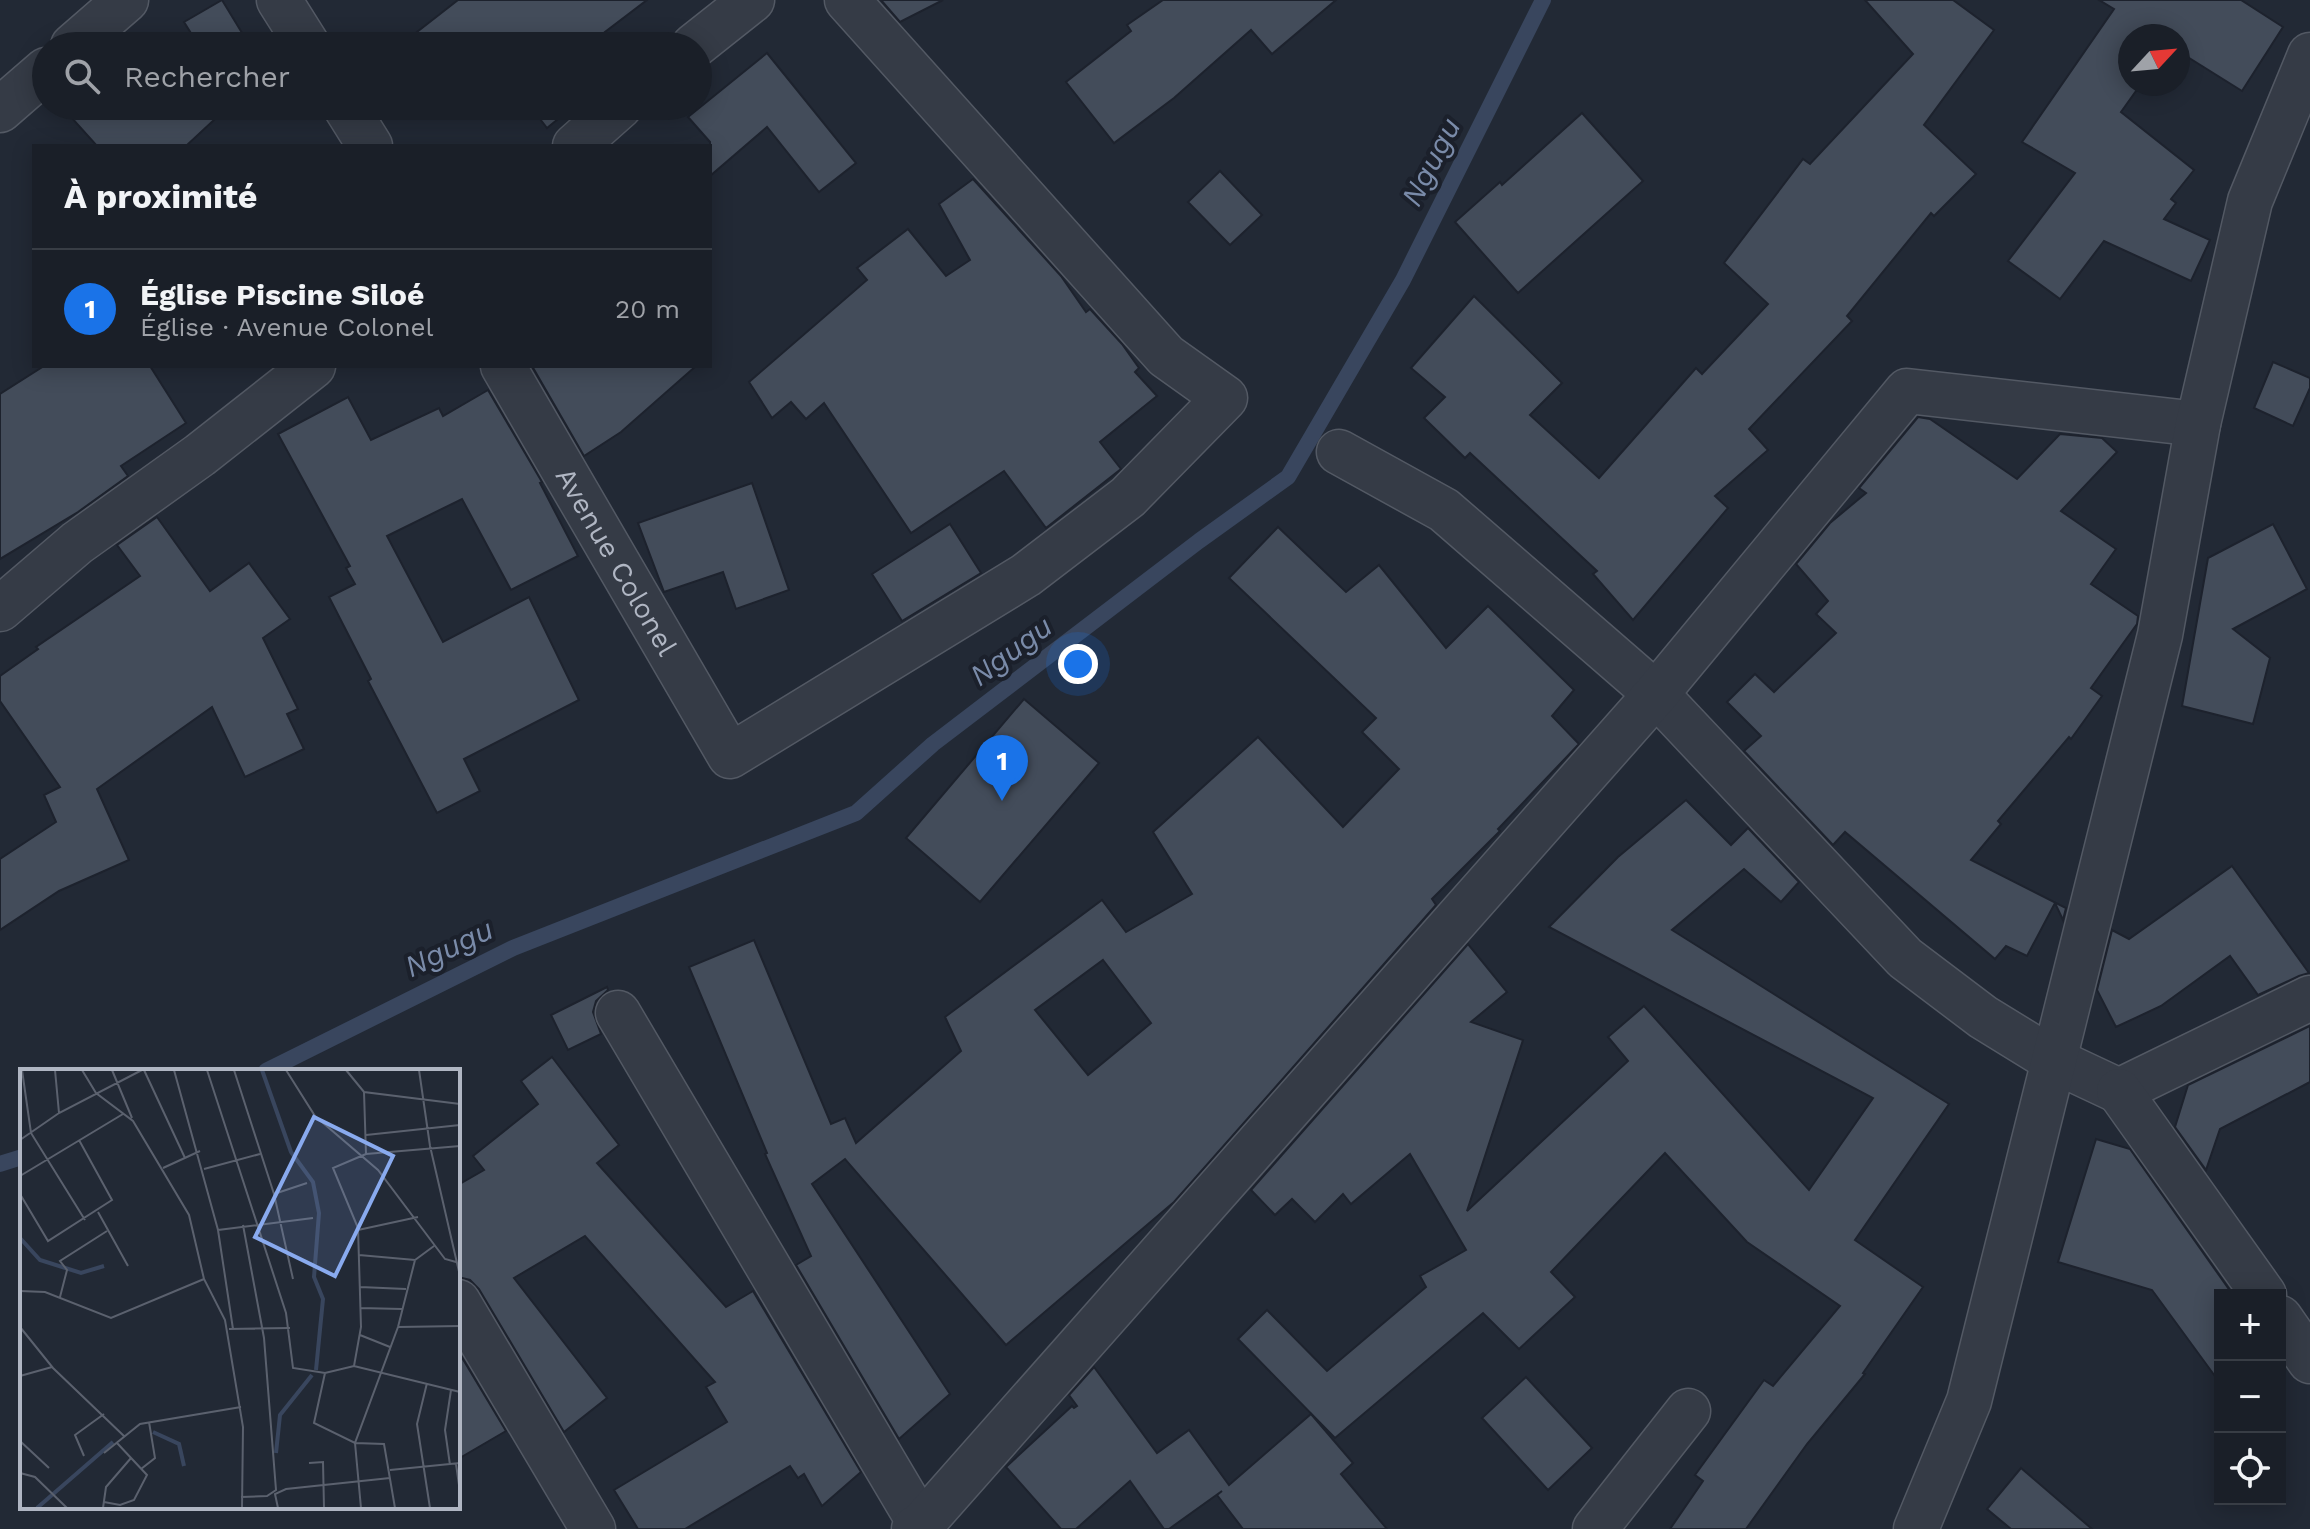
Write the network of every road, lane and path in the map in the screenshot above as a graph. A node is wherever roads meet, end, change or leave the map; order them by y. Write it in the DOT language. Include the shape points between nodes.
graph roads {
  1 [pos="126,0"];
  2 [pos="279,0"];
  3 [pos="752,0"];
  4 [pos="847,0"];
  5 [pos="89,32"];
  6 [pos="299,32"];
  7 [pos="712,32"];
  8 [pos="2310,55"];
  9 [pos="32,82"];
  10 [pos="0,110"];
  11 [pos="354,120"];
  12 [pos="604,120"];
  13 [pos="369,144"];
  14 [pos="577,144"];
  15 [pos="310,368"];
  16 [pos="504,368"];
  17 [pos="2198,424"];
  18 [pos="1339,452"];
  19 [pos="0,609"];
  20 [pos="1656,694"];
  21 [pos="2310,998"];
  22 [pos="618,1013"];
  23 [pos="2053,1060"];
  24 [pos="2119,1091"];
  25 [pos="2260,1289"];
  26 [pos="460,1305"];
  27 [pos="2286,1327"];
  28 [pos="2310,1361"];
  29 [pos="1688,1411"];
  30 [pos="917,1527"];
  31 [pos="593,1529"];
  32 [pos="1595,1529"];
  33 [pos="1916,1529"];
  1 -- 5 [label="street"];
  2 -- 6 [label="street"];
  3 -- 7 [label="street"];
  4 -- 16 [label="street, Avenue Colonel" via="1166,356 1225,398 1128,497 1026,575 730,756"];
  8 -- 17 [label="street" via="2250,201"];
  9 -- 10 [label="street"];
  11 -- 13 [label="street"];
  12 -- 14 [label="street"];
  15 -- 19 [label="street" via="77,543"];
  17 -- 20 [label="street" via="1907,391"];
  17 -- 23 [label="street" via="2160,635"];
  18 -- 20 [label="street" via="1444,510"];
  20 -- 23 [label="street" via="1905,958 1983,1017"];
  20 -- 30 [label="street"];
  21 -- 24 [label="street"];
  22 -- 30 [label="street"];
  23 -- 24 [label="street"];
  23 -- 33 [label="street" via="1969,1401"];
  24 -- 25 [label="street"];
  26 -- 31 [label="street"];
  27 -- 28 [label="street"];
  29 -- 32 [label="street"];
}
